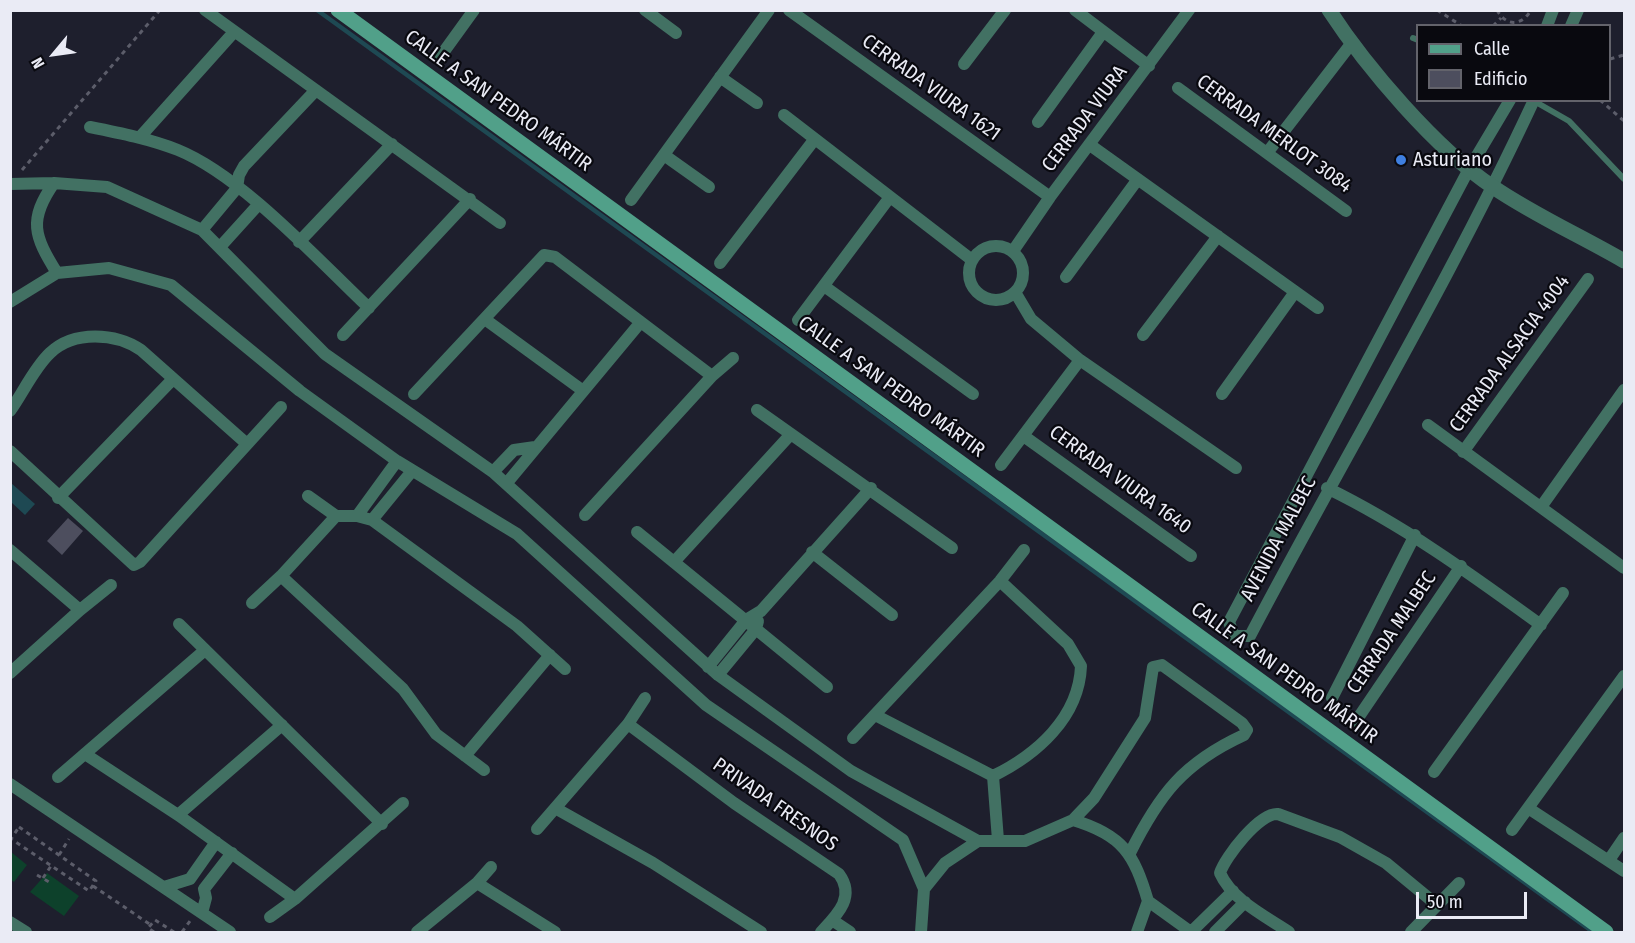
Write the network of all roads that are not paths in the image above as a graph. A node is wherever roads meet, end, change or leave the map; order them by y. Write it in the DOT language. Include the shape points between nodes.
graph roads {
  1 [pos="205,10"];
  2 [pos="338,10"];
  3 [pos="474,10"];
  4 [pos="645,10"];
  5 [pos="769,10"];
  6 [pos="789,10"];
  7 [pos="1005,10"];
  8 [pos="1075,10"];
  9 [pos="1189,10"];
  10 [pos="1329,10"];
  11 [pos="1578,10"];
  12 [pos="1572,24"];
  13 [pos="234,32"];
  14 [pos="1103,32"];
  15 [pos="676,33"];
  16 [pos="1351,44"];
  17 [pos="440,57"];
  18 [pos="964,64"];
  19 [pos="1149,66"];
  20 [pos="720,77"];
  21 [pos="1178,88"];
  22 [pos="316,90"];
  23 [pos="1509,102"];
  24 [pos="1534,102"];
  25 [pos="1536,102"];
  26 [pos="756,103"];
  27 [pos="784,115"];
  28 [pos="1038,122"];
  29 [pos="90,128"];
  30 [pos="140,137"];
  31 [pos="814,140"];
  32 [pos="392,144"];
  33 [pos="1090,145"];
  34 [pos="1267,153"];
  35 [pos="664,155"];
  36 [pos="1468,169"];
  37 [pos="14,179"];
  38 [pos="1138,179"];
  39 [pos="1624,179"];
  40 [pos="54,183"];
  41 [pos="709,187"];
  42 [pos="237,188"];
  43 [pos="1494,188"];
  44 [pos="890,197"];
  45 [pos="1050,197"];
  46 [pos="470,199"];
  47 [pos="631,200"];
  48 [pos="258,205"];
  49 [pos="1346,211"];
  50 [pos="500,223"];
  51 [pos="202,230"];
  52 [pos="1218,236"];
  53 [pos="299,242"];
  54 [pos="220,247"];
  55 [pos="1013,251"];
  56 [pos="972,260"];
  57 [pos="1624,261"];
  58 [pos="720,263"];
  59 [pos="57,273"];
  60 [pos="1066,277"];
  61 [pos="1588,279"];
  62 [pos="824,286"];
  63 [pos="1015,292"];
  64 [pos="1295,292"];
  65 [pos="10,302"];
  66 [pos="369,308"];
  67 [pos="1318,308"];
  68 [pos="486,320"];
  69 [pos="798,320"];
  70 [pos="640,323"];
  71 [pos="343,335"];
  72 [pos="1143,335"];
  73 [pos="733,358"];
  74 [pos="1080,360"];
  75 [pos="712,376"];
  76 [pos="173,379"];
  77 [pos="582,390"];
  78 [pos="1624,390"];
  79 [pos="414,394"];
  80 [pos="973,394"];
  81 [pos="1222,394"];
  82 [pos="281,407"];
  83 [pos="757,410"];
  84 [pos="10,411"];
  85 [pos="1428,425"];
  86 [pos="791,434"];
  87 [pos="1025,437"];
  88 [pos="248,444"];
  89 [pos="535,447"];
  90 [pos="10,452"];
  91 [pos="1463,452"];
  92 [pos="397,461"];
  93 [pos="1001,465"];
  94 [pos="1236,468"];
  95 [pos="412,471"];
  96 [pos="493,472"];
  97 [pos="507,484"];
  98 [pos="871,488"];
  99 [pos="1328,488"];
  100 [pos="308,496"];
  101 [pos="58,498"];
  102 [pos="1541,507"];
  103 [pos="585,515"];
  104 [pos="336,516"];
  105 [pos="357,516"];
  106 [pos="372,520"];
  107 [pos="637,532"];
  108 [pos="1415,535"];
  109 [pos="952,548"];
  110 [pos="10,550"];
  111 [pos="1024,550"];
  112 [pos="812,552"];
  113 [pos="1191,556"];
  114 [pos="674,562"];
  115 [pos="1623,564"];
  116 [pos="1461,566"];
  117 [pos="281,576"];
  118 [pos="1000,581"];
  119 [pos="111,585"];
  120 [pos="1563,593"];
  121 [pos="252,603"];
  122 [pos="80,610"];
  123 [pos="892,615"];
  124 [pos="179,624"];
  125 [pos="751,624"];
  126 [pos="1541,625"];
  127 [pos="206,650"];
  128 [pos="550,655"];
  129 [pos="565,669"];
  130 [pos="713,671"];
  131 [pos="10,673"];
  132 [pos="1622,683"];
  133 [pos="827,687"];
  134 [pos="645,698"];
  135 [pos="1332,698"];
  136 [pos="875,714"];
  137 [pos="1356,721"];
  138 [pos="628,724"];
  139 [pos="282,725"];
  140 [pos="853,738"];
  141 [pos="85,754"];
  142 [pos="465,756"];
  143 [pos="484,770"];
  144 [pos="1434,772"];
  145 [pos="993,776"];
  146 [pos="58,777"];
  147 [pos="10,784"];
  148 [pos="403,803"];
  149 [pos="555,808"];
  150 [pos="1528,808"];
  151 [pos="178,815"];
  152 [pos="1073,820"];
  153 [pos="382,824"];
  154 [pos="537,829"];
  155 [pos="1512,830"];
  156 [pos="1624,838"];
  157 [pos="998,840"];
  158 [pos="978,841"];
  159 [pos="216,842"];
  160 [pos="232,853"];
  161 [pos="1130,853"];
  162 [pos="1609,860"];
  163 [pos="491,867"];
  164 [pos="1624,871"];
  165 [pos="190,879"];
  166 [pos="477,883"];
  167 [pos="1459,884"];
  168 [pos="164,887"];
  169 [pos="204,889"];
  170 [pos="924,889"];
  171 [pos="1233,891"];
  172 [pos="296,899"];
  173 [pos="1148,901"];
  174 [pos="1245,902"];
  175 [pos="1437,905"];
  176 [pos="202,913"];
  177 [pos="270,917"];
  178 [pos="10,922"];
  179 [pos="828,928"];
  180 [pos="920,932"];
  181 [pos="1191,932"];
  182 [pos="26,933"];
  183 [pos="230,933"];
  184 [pos="417,933"];
  185 [pos="555,933"];
  186 [pos="761,933"];
  187 [pos="850,933"];
  188 [pos="1137,933"];
  189 [pos="1215,933"];
  190 [pos="1289,933"];
  191 [pos="1411,933"];
  192 [pos="1606,933"];
  1 -- 13 [label="street"];
  2 -- 192 [label="main road, CALLE A SAN PEDRO MÁRTIR"];
  3 -- 17 [label="street"];
  4 -- 15 [label="street"];
  5 -- 20 [label="street"];
  6 -- 45 [label="street, CERRADA VIURA 1621"];
  7 -- 18 [label="street"];
  8 -- 14 [label="street"];
  9 -- 19 [label="street, CERRADA VIURA"];
  10 -- 16 [label="street"];
  11 -- 12 [label="street"];
  13 -- 22 [label="street"];
  13 -- 30 [label="street"];
  14 -- 19 [label="street"];
  14 -- 28 [label="street"];
  16 -- 34 [label="street"];
  16 -- 36 [label="street" via="1410,112"];
  19 -- 33 [label="street, CERRADA VIURA"];
  20 -- 26 [label="street"];
  20 -- 35 [label="street"];
  21 -- 34 [label="street, CERRADA MERLOT 3084"];
  22 -- 32 [label="street"];
  22 -- 42 [label="street" via="244,166"];
  23 -- 36 [label="street, AVENIDA MALBEC"];
  24 -- 43 [label="street, AVENIDA MALBEC"];
  25 -- 39 [label="lane" via="1569,121"];
  27 -- 31 [label="street"];
  29 -- 30 [label="street"];
  30 -- 42 [label="street" via="203,163"];
  31 -- 44 [label="street"];
  31 -- 58 [label="street"];
  32 -- 46 [label="street"];
  32 -- 53 [label="street"];
  33 -- 38 [label="street"];
  33 -- 45 [label="street, CERRADA VIURA"];
  34 -- 49 [label="street, CERRADA MERLOT 3084"];
  35 -- 41 [label="street"];
  35 -- 47 [label="street"];
  36 -- 43 [label="street"];
  36 -- 99 [label="street, AVENIDA MALBEC" via="1229,622 1234,636 1250,636"];
  37 -- 40 [label="street"];
  38 -- 52 [label="street"];
  38 -- 60 [label="street"];
  40 -- 51 [label="street" via="107,187"];
  40 -- 59 [label="street" via="43,197 35,221 42,247"];
  42 -- 48 [label="street"];
  42 -- 51 [label="street"];
  43 -- 57 [label="street"];
  43 -- 99 [label="street, AVENIDA MALBEC"];
  44 -- 56 [label="street"];
  44 -- 62 [label="street"];
  45 -- 55 [label="street, CERRADA VIURA"];
  46 -- 50 [label="street"];
  46 -- 66 [label="street"];
  48 -- 53 [label="street"];
  48 -- 54 [label="street"];
  51 -- 54 [label="street"];
  52 -- 64 [label="street"];
  52 -- 72 [label="street"];
  53 -- 66 [label="street"];
  54 -- 96 [label="street" via="325,354"];
  55 -- 56 [label="street" via="995,245 986,247"];
  55 -- 63 [label="street" via="1023,270 1023,280"];
  56 -- 63 [label="street" via="969,272 977,293 999,300"];
  59 -- 65 [label="street"];
  59 -- 92 [label="street" via="109,268 171,285 300,391"];
  61 -- 91 [label="street, CERRADA ALSACIA 4004"];
  62 -- 69 [label="street"];
  62 -- 80 [label="street"];
  63 -- 74 [label="street" via="1031,319"];
  64 -- 67 [label="street"];
  64 -- 81 [label="street"];
  66 -- 71 [label="street"];
  68 -- 70 [label="street" via="544,255 555,257"];
  68 -- 77 [label="street"];
  68 -- 79 [label="street"];
  70 -- 75 [label="street"];
  70 -- 77 [label="street"];
  73 -- 75 [label="street"];
  74 -- 87 [label="street, CERRADA VIURA 1640"];
  74 -- 94 [label="street"];
  75 -- 103 [label="street"];
  76 -- 84 [label="street" via="133,345 99,336 84,338 48,354"];
  76 -- 88 [label="street"];
  76 -- 101 [label="street"];
  77 -- 89 [label="street"];
  78 -- 102 [label="street"];
  82 -- 88 [label="street"];
  83 -- 86 [label="street"];
  85 -- 91 [label="street, CERRADA ALSACIA 4004"];
  86 -- 98 [label="street"];
  86 -- 114 [label="street"];
  87 -- 93 [label="street, CERRADA VIURA 1640"];
  87 -- 113 [label="street, CERRADA VIURA 1640"];
  88 -- 101 [label="street" via="134,565"];
  89 -- 96 [label="street" via="514,450"];
  89 -- 97 [label="street"];
  90 -- 101 [label="street"];
  91 -- 102 [label="street, CERRADA ALSACIA 4004"];
  92 -- 95 [label="street"];
  92 -- 105 [label="street"];
  95 -- 106 [label="street"];
  95 -- 170 [label="street" via="517,534 705,705 903,840"];
  96 -- 97 [label="street"];
  97 -- 130 [label="street"];
  98 -- 109 [label="street"];
  98 -- 112 [label="street"];
  99 -- 108 [label="street, CERRADA MALBEC"];
  100 -- 104 [label="street"];
  102 -- 115 [label="street, CERRADA ALSACIA 4004"];
  104 -- 105 [label="street"];
  104 -- 117 [label="street"];
  105 -- 106 [label="street"];
  106 -- 128 [label="street" via="517,626"];
  107 -- 114 [label="street"];
  108 -- 116 [label="street, CERRADA MALBEC"];
  108 -- 135 [label="street, CERRADA MALBEC"];
  110 -- 122 [label="street"];
  111 -- 118 [label="street"];
  112 -- 123 [label="street"];
  112 -- 125 [label="street"];
  114 -- 125 [label="street"];
  116 -- 126 [label="street, CERRADA MALBEC"];
  116 -- 137 [label="street, CERRADA MALBEC"];
  117 -- 121 [label="street"];
  117 -- 142 [label="street" via="391,677 436,734"];
  118 -- 136 [label="street"];
  118 -- 145 [label="street" via="1068,644 1076,654 1080,673 1074,700 1055,729 1024,759"];
  119 -- 122 [label="street"];
  120 -- 126 [label="street"];
  122 -- 131 [label="street"];
  124 -- 127 [label="street"];
  125 -- 130 [label="street"];
  125 -- 133 [label="street"];
  126 -- 144 [label="street"];
  127 -- 139 [label="street"];
  127 -- 141 [label="street"];
  128 -- 129 [label="street"];
  128 -- 142 [label="street"];
  130 -- 158 [label="street" via="851,771"];
  132 -- 150 [label="street"];
  134 -- 138 [label="street"];
  136 -- 140 [label="street"];
  136 -- 145 [label="street"];
  138 -- 149 [label="street"];
  138 -- 179 [label="street, PRIVADA FRESNOS" via="842,878 848,896"];
  139 -- 151 [label="street"];
  139 -- 153 [label="street"];
  141 -- 146 [label="street"];
  141 -- 151 [label="street"];
  142 -- 143 [label="street"];
  145 -- 157 [label="street"];
  147 -- 168 [label="street"];
  148 -- 153 [label="street"];
  149 -- 154 [label="street"];
  149 -- 186 [label="street" via="653,863"];
  150 -- 155 [label="street"];
  150 -- 162 [label="street"];
  151 -- 159 [label="street"];
  152 -- 157 [label="street" via="1025,841"];
  152 -- 161 [label="street" via="1104,832"];
  152 -- 161 [label="street" via="1094,798 1136,734 1145,718 1153,667 1161,665 1242,723 1246,730 1244,735 1204,755 1186,770 1159,802"];
  153 -- 172 [label="street"];
  156 -- 162 [label="street"];
  157 -- 158 [label="street"];
  158 -- 170 [label="street" via="945,863"];
  159 -- 160 [label="street"];
  159 -- 165 [label="street"];
  160 -- 169 [label="street"];
  160 -- 172 [label="street"];
  161 -- 173 [label="street"];
  162 -- 164 [label="street"];
  163 -- 166 [label="street"];
  165 -- 168 [label="street"];
  165 -- 169 [label="street"];
  166 -- 184 [label="street"];
  166 -- 185 [label="street"];
  167 -- 175 [label="street"];
  168 -- 176 [label="street"];
  169 -- 176 [label="street"];
  170 -- 180 [label="street"];
  171 -- 174 [label="street"];
  171 -- 175 [label="street" via="1220,873 1222,866 1259,821 1274,814 1340,837 1398,871"];
  171 -- 181 [label="street"];
  172 -- 177 [label="street"];
  173 -- 181 [label="street"];
  173 -- 188 [label="street"];
  174 -- 189 [label="street"];
  174 -- 190 [label="street"];
  175 -- 191 [label="street"];
  176 -- 183 [label="street"];
  178 -- 182 [label="street"];
  179 -- 187 [label="street, PRIVADA FRESNOS"];
}
